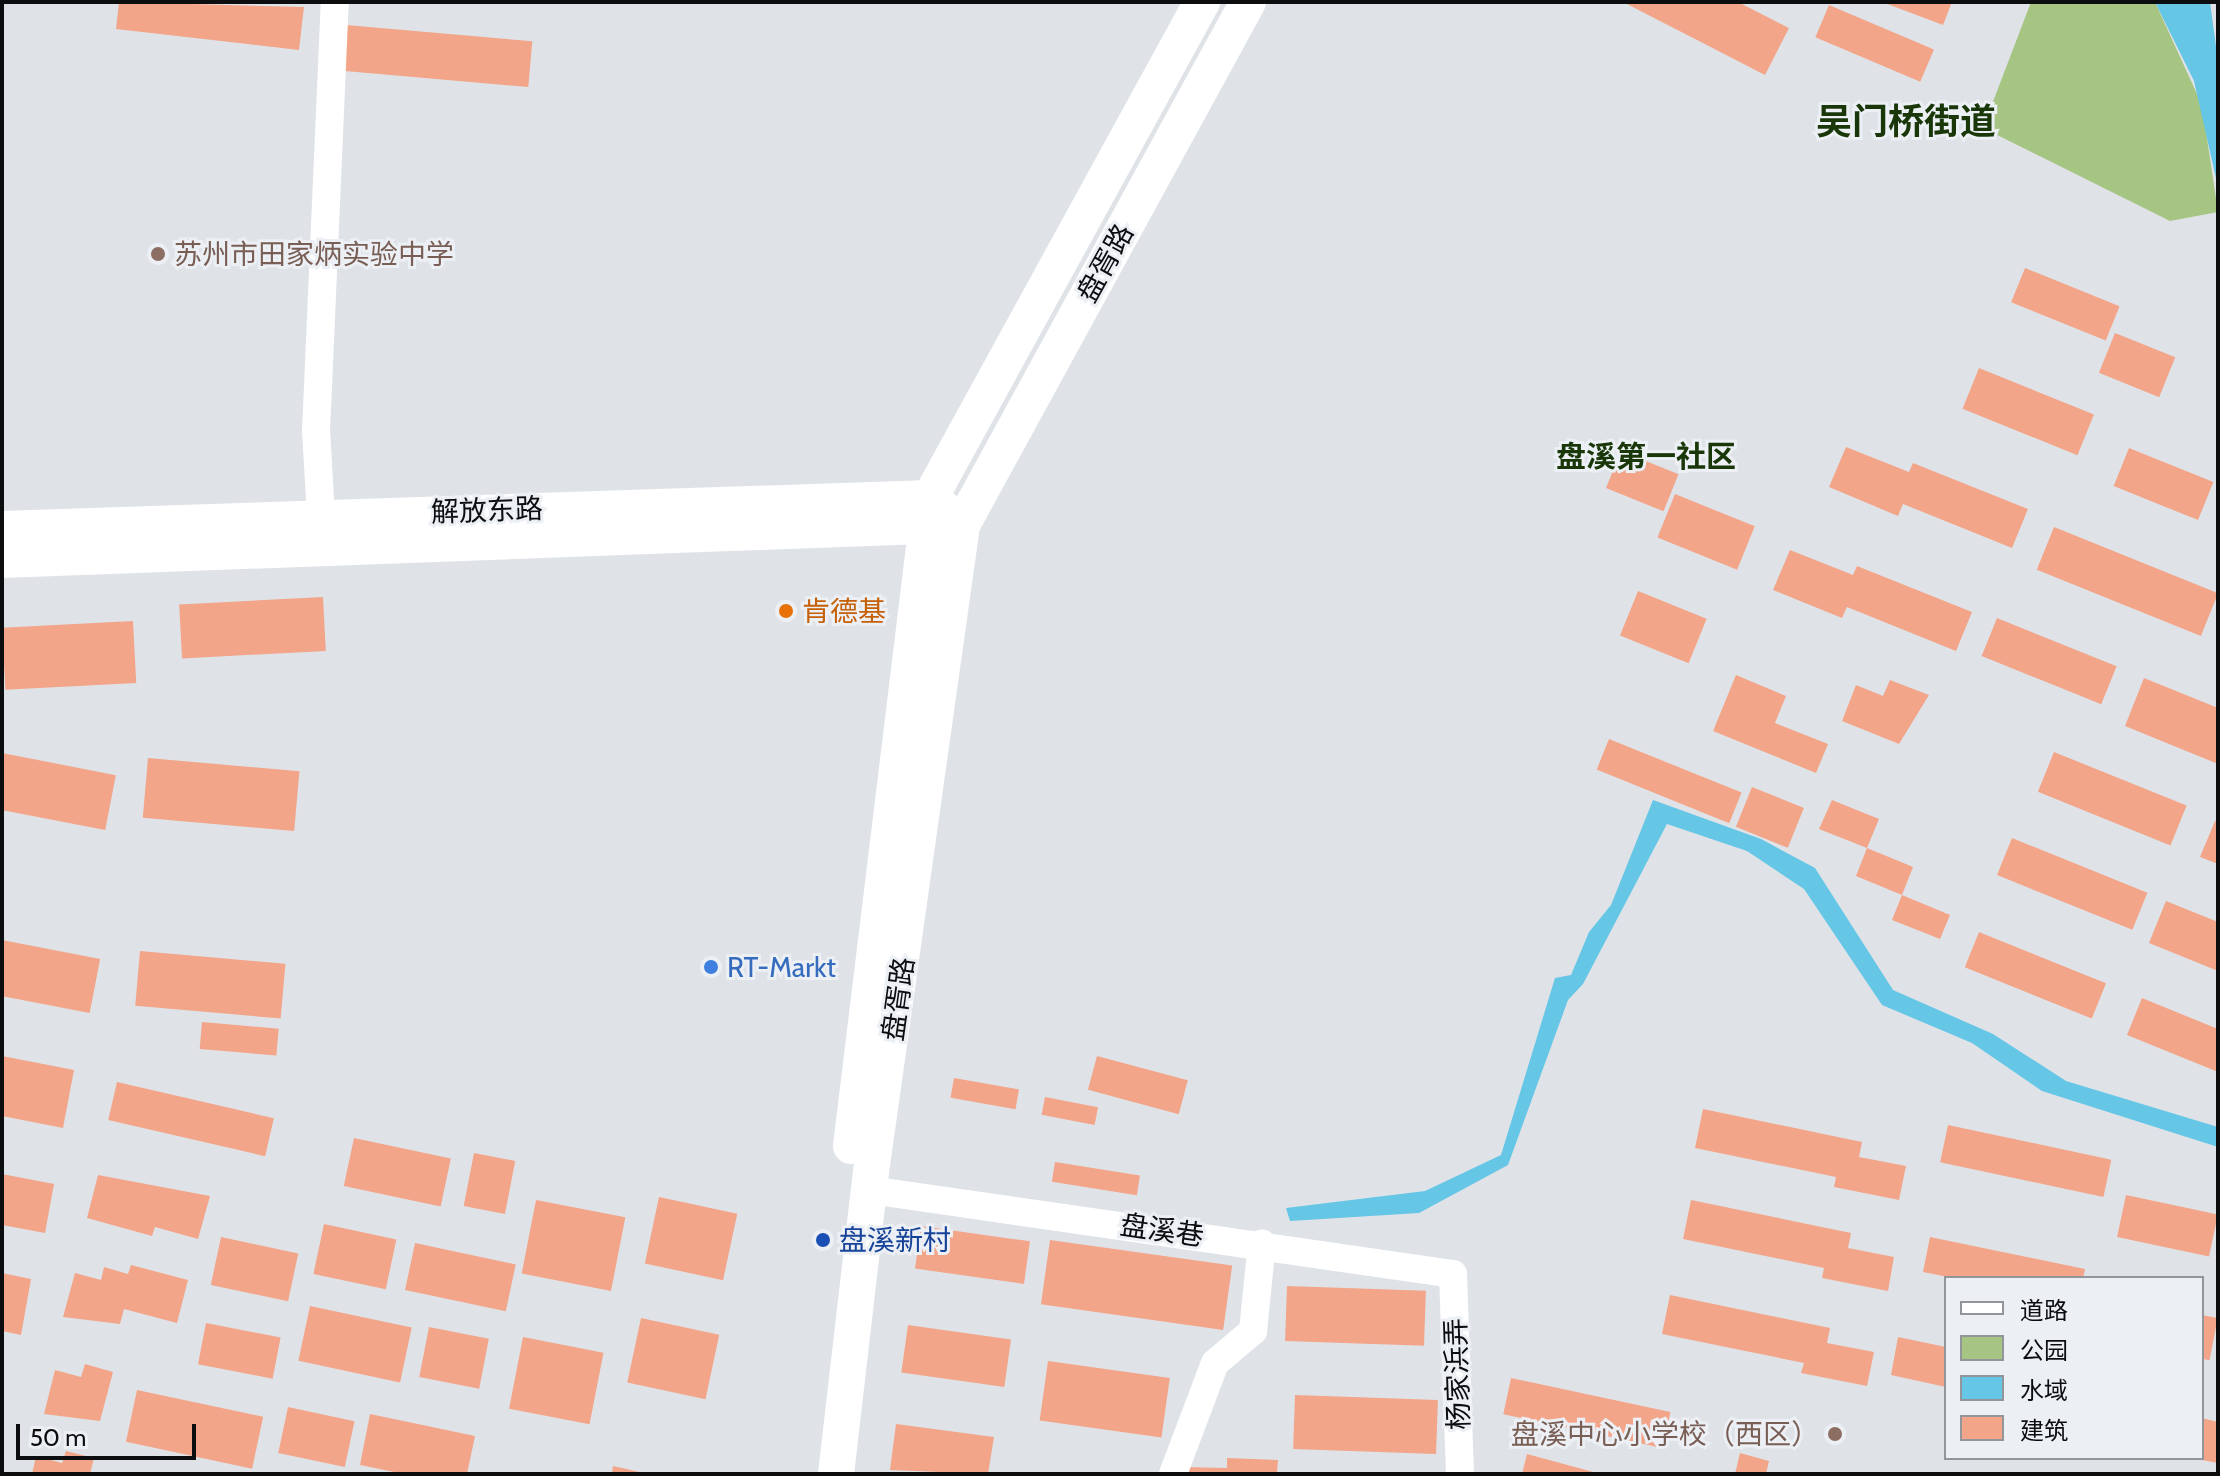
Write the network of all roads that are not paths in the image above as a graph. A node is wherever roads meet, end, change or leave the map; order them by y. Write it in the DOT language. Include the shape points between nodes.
graph roads {
  1 [pos="335,2"];
  2 [pos="1202,2"];
  3 [pos="1248,2"];
  4 [pos="321,515"];
  5 [pos="940,516"];
  6 [pos="2,529"];
  7 [pos="2,560"];
  8 [pos="870,1190"];
  9 [pos="1262,1243"];
  10 [pos="1453,1274"];
  11 [pos="818,1474"];
  12 [pos="836,1474"];
  13 [pos="1173,1474"];
  14 [pos="1460,1474"];
  1 -- 4 [label="street" via="316,432"];
  2 -- 5 [label="main road, 盘胥路"];
  3 -- 5 [label="main road, 盘胥路"];
  4 -- 5 [label="main road, 解放东路"];
  4 -- 6 [label="main road, 解放东路"];
  5 -- 7 [label="main road, 解放东路"];
  5 -- 8 [label="main road, 盘胥路"];
  5 -- 11 [label="main road, 盘胥路"];
  8 -- 9 [label="street, 盘溪巷"];
  8 -- 12 [label="main road, 盘胥路"];
  9 -- 10 [label="street, 盘溪巷"];
  9 -- 13 [label="street" via="1253,1331 1215,1363"];
  10 -- 14 [label="street, 杨家浜弄"];
}
